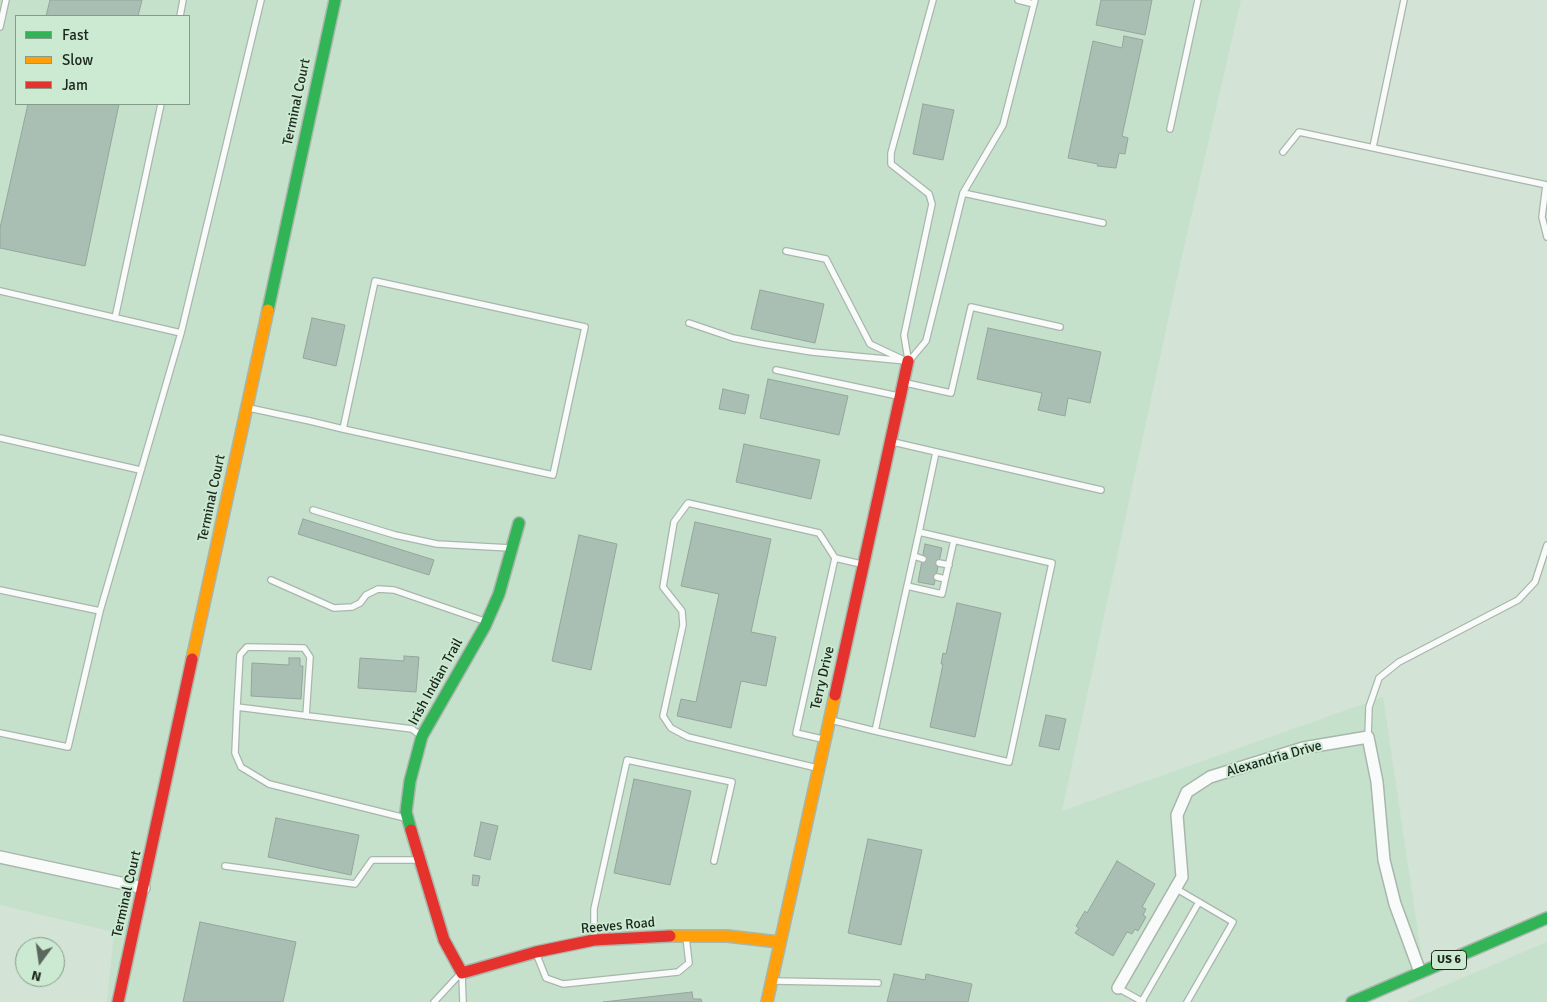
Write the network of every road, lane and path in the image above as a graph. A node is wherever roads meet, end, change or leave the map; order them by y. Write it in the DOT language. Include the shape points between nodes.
graph roads {
  1 [pos="6,0"];
  2 [pos="183,0"];
  3 [pos="261,0"];
  4 [pos="335,0"];
  5 [pos="933,0"];
  6 [pos="1018,0"];
  7 [pos="1198,0"];
  8 [pos="1404,0"];
  9 [pos="1034,2"];
  10 [pos="180,15"];
  11 [pos="0,27"];
  12 [pos="161,105"];
  13 [pos="1170,129"];
  14 [pos="1373,147"];
  15 [pos="1283,152"];
  16 [pos="1547,185"];
  17 [pos="963,193"];
  18 [pos="1103,223"];
  19 [pos="1547,237"];
  20 [pos="786,250"];
  21 [pos="0,291"];
  22 [pos="116,318"];
  23 [pos="689,323"];
  24 [pos="1060,327"];
  25 [pos="181,333"];
  26 [pos="908,362"];
  27 [pos="776,370"];
  28 [pos="904,383"];
  29 [pos="900,397"];
  30 [pos="247,407"];
  31 [pos="343,429"];
  32 [pos="0,438"];
  33 [pos="891,441"];
  34 [pos="936,452"];
  35 [pos="140,470"];
  36 [pos="1101,490"];
  37 [pos="314,510"];
  38 [pos="519,523"];
  39 [pos="919,532"];
  40 [pos="954,540"];
  41 [pos="1547,545"];
  42 [pos="512,548"];
  43 [pos="914,556"];
  44 [pos="835,558"];
  45 [pos="923,559"];
  46 [pos="939,563"];
  47 [pos="863,565"];
  48 [pos="949,565"];
  49 [pos="911,571"];
  50 [pos="919,573"];
  51 [pos="937,577"];
  52 [pos="945,579"];
  53 [pos="271,580"];
  54 [pos="907,586"];
  55 [pos="0,590"];
  56 [pos="100,611"];
  57 [pos="486,622"];
  58 [pos="237,707"];
  59 [pos="306,716"];
  60 [pos="829,719"];
  61 [pos="874,731"];
  62 [pos="0,733"];
  63 [pos="422,736"];
  64 [pos="1368,736"];
  65 [pos="824,740"];
  66 [pos="818,768"];
  67 [pos="408,819"];
  68 [pos="0,857"];
  69 [pos="420,860"];
  70 [pos="714,861"];
  71 [pos="225,866"];
  72 [pos="144,888"];
  73 [pos="1175,888"];
  74 [pos="1199,902"];
  75 [pos="1547,918"];
  76 [pos="686,935"];
  77 [pos="594,940"];
  78 [pos="779,942"];
  79 [pos="536,952"];
  80 [pos="462,972"];
  81 [pos="1420,972"];
  82 [pos="772,981"];
  83 [pos="878,982"];
  84 [pos="1118,988"];
  85 [pos="118,1002"];
  86 [pos="434,1002"];
  87 [pos="463,1002"];
  88 [pos="767,1002"];
  89 [pos="1142,1002"];
  90 [pos="1187,1002"];
  91 [pos="1352,1002"];
  1 -- 11 [label="lane"];
  2 -- 10 [label="lane"];
  3 -- 25 [label="lane"];
  4 -- 30 [label="street, Terminal Court"];
  5 -- 26 [label="lane" via="891,158 891,164 898,171 929,194 932,204 904,335"];
  6 -- 9 [label="lane"];
  7 -- 13 [label="lane"];
  8 -- 14 [label="lane"];
  9 -- 17 [label="lane" via="1003,125"];
  12 -- 22 [label="lane"];
  14 -- 15 [label="lane" via="1299,132"];
  14 -- 16 [label="lane"];
  16 -- 19 [label="lane" via="1542,217"];
  17 -- 18 [label="lane"];
  17 -- 26 [label="lane" via="926,341"];
  20 -- 26 [label="lane" via="826,259 870,344"];
  21 -- 22 [label="lane"];
  22 -- 25 [label="lane"];
  23 -- 26 [label="lane" via="763,344"];
  24 -- 28 [label="lane" via="971,307 951,393"];
  25 -- 35 [label="lane"];
  26 -- 28 [label="street, Terry Drive"];
  27 -- 29 [label="lane"];
  28 -- 29 [label="street, Terry Drive"];
  29 -- 33 [label="street, Terry Drive"];
  30 -- 31 [label="lane"];
  30 -- 72 [label="street, Terminal Court"];
  31 -- 31 [label="lane" via="552,474 585,327 375,281"];
  32 -- 35 [label="lane"];
  33 -- 34 [label="lane"];
  33 -- 47 [label="street, Terry Drive"];
  34 -- 36 [label="lane"];
  34 -- 39 [label="lane"];
  35 -- 56 [label="lane"];
  37 -- 42 [label="lane" via="437,544"];
  38 -- 42 [label="street, Irish Indian Trail"];
  39 -- 40 [label="lane"];
  39 -- 43 [label="lane"];
  40 -- 48 [label="lane"];
  40 -- 61 [label="lane" via="1052,563 1009,762"];
  41 -- 64 [label="lane" via="1535,582 1518,600 1398,662 1379,678 1369,707"];
  42 -- 57 [label="street, Irish Indian Trail"];
  43 -- 45 [label="lane"];
  43 -- 49 [label="lane"];
  44 -- 47 [label="lane"];
  44 -- 65 [label="lane" via="796,733"];
  44 -- 66 [label="lane" via="819,532 688,503 674,522 663,587 682,611 683,625 663,716 671,728 688,737"];
  46 -- 48 [label="lane"];
  47 -- 60 [label="street, Terry Drive"];
  48 -- 52 [label="lane"];
  49 -- 50 [label="lane"];
  49 -- 54 [label="lane"];
  51 -- 52 [label="lane"];
  52 -- 54 [label="lane" via="942,594"];
  53 -- 57 [label="lane" via="334,608 352,607 378,589 394,590"];
  54 -- 61 [label="lane"];
  55 -- 56 [label="lane"];
  56 -- 62 [label="lane" via="68,747"];
  57 -- 63 [label="street, Irish Indian Trail"];
  58 -- 59 [label="lane"];
  58 -- 59 [label="lane" via="240,655 247,647 304,648 310,657"];
  58 -- 67 [label="lane" via="235,753 241,767 269,784"];
  59 -- 63 [label="lane" via="412,729"];
  60 -- 61 [label="lane"];
  60 -- 65 [label="street, Terry Drive"];
  63 -- 67 [label="street, Irish Indian Trail" via="410,781"];
  64 -- 73 [label="street, Alexandria Drive" via="1303,748 1210,777 1187,792 1177,814 1182,877"];
  64 -- 81 [label="street" via="1377,782 1384,860 1395,904"];
  65 -- 66 [label="street, Terry Drive"];
  66 -- 78 [label="street, Terry Drive"];
  67 -- 69 [label="street, Irish Indian Trail"];
  68 -- 72 [label="street"];
  69 -- 71 [label="lane" via="372,860 355,884"];
  69 -- 80 [label="street, Irish Indian Trail" via="444,940"];
  70 -- 77 [label="lane" via="732,782 627,760 594,910"];
  72 -- 85 [label="street, Terminal Court"];
  73 -- 74 [label="lane"];
  73 -- 84 [label="street, Alexandria Drive"];
  74 -- 89 [label="lane"];
  74 -- 90 [label="lane" via="1233,922"];
  75 -- 81 [label="street, US 6"];
  76 -- 77 [label="street, Reeves Road"];
  76 -- 78 [label="street, Reeves Road"];
  76 -- 79 [label="lane" via="689,963 678,972 563,984 546,978"];
  77 -- 79 [label="street, Reeves Road"];
  78 -- 82 [label="street, Terry Drive"];
  79 -- 80 [label="street, Reeves Road"];
  80 -- 86 [label="lane"];
  80 -- 87 [label="lane"];
  81 -- 91 [label="street, US 6"];
  82 -- 83 [label="lane"];
  82 -- 88 [label="street, Terry Drive"];
  84 -- 89 [label="lane"];
}
